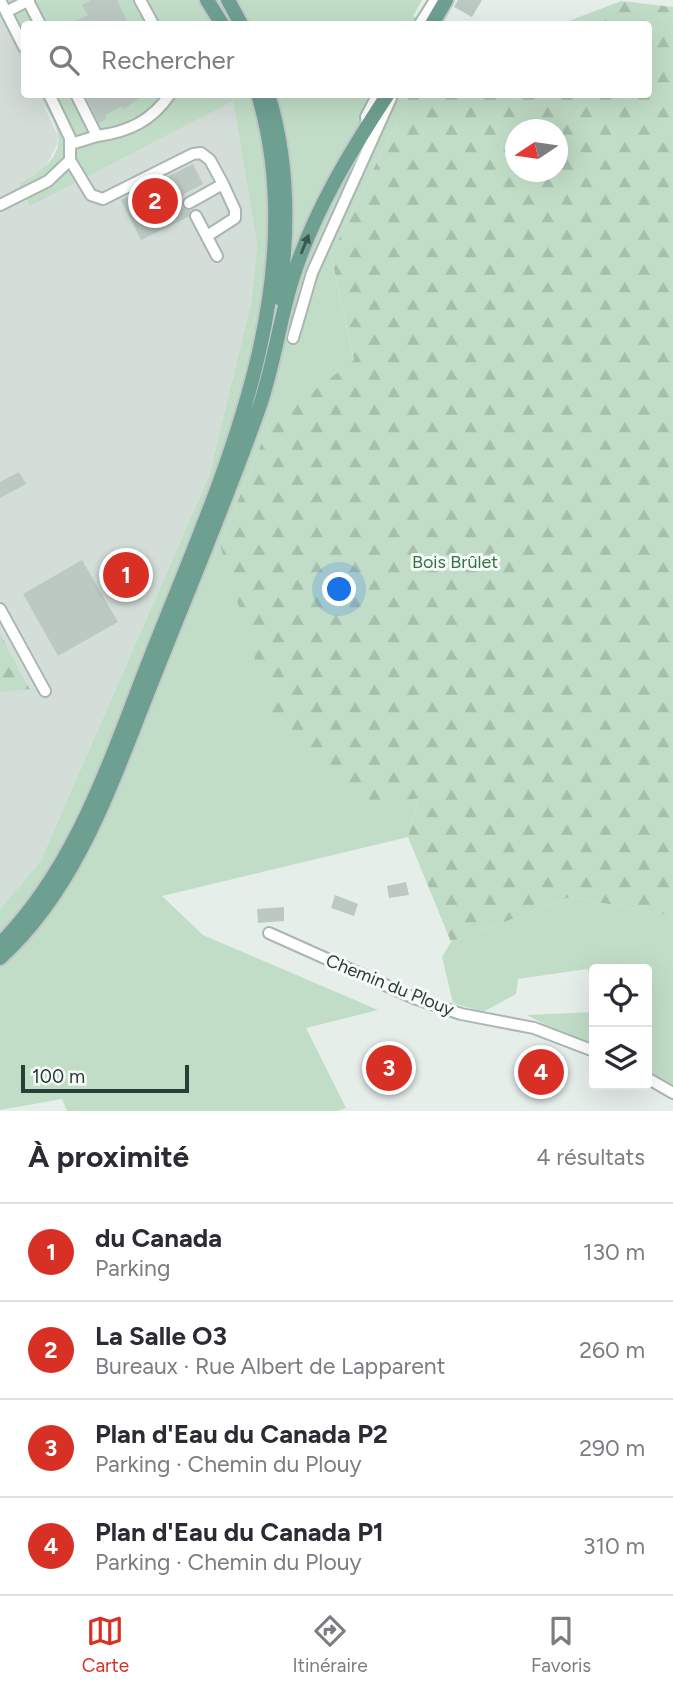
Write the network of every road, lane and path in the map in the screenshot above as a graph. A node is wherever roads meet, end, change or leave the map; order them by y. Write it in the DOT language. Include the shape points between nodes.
graph roads {
  1 [pos="0,0"];
  2 [pos="29,0"];
  3 [pos="140,0"];
  4 [pos="207,0"];
  5 [pos="217,0"];
  6 [pos="228,0"];
  7 [pos="435,0"];
  8 [pos="446,0"];
  9 [pos="6,12"];
  10 [pos="39,21"];
  11 [pos="151,21"];
  12 [pos="220,21"];
  13 [pos="228,21"];
  14 [pos="239,21"];
  15 [pos="422,21"];
  16 [pos="434,21"];
  17 [pos="21,41"];
  18 [pos="51,98"];
  19 [pos="78,98"];
  20 [pos="167,98"];
  21 [pos="261,98"];
  22 [pos="262,98"];
  23 [pos="376,98"];
  24 [pos="389,98"];
  25 [pos="371,130"];
  26 [pos="97,136"];
  27 [pos="71,144"];
  28 [pos="70,160"];
  29 [pos="223,184"];
  30 [pos="189,203"];
  31 [pos="0,205"];
  32 [pos="196,216"];
  33 [pos="206,236"];
  34 [pos="217,256"];
  35 [pos="293,338"];
  36 [pos="243,449"];
  37 [pos="0,609"];
  38 [pos="45,691"];
  39 [pos="269,933"];
  40 [pos="0,944"];
  41 [pos="0,958"];
  42 [pos="589,1049"];
  43 [pos="652,1081"];
  44 [pos="673,1093"];
  1 -- 9 [label="street"];
  2 -- 9 [label="street"];
  2 -- 10 [label="street"];
  3 -- 11 [label="street"];
  4 -- 12 [label="main road"];
  5 -- 13 [label="main road"];
  6 -- 14 [label="main road"];
  7 -- 15 [label="street"];
  8 -- 16 [label="main road"];
  9 -- 17 [label="street"];
  18 -- 27 [label="street"];
  19 -- 26 [label="street"];
  20 -- 26 [label="street" via="139,125"];
  21 -- 40 [label="main road" via="274,184 275,234 262,329 238,429 87,814 50,883"];
  22 -- 36 [label="main road" via="283,164 285,248 270,347"];
  23 -- 25 [label="street" via="366,117"];
  24 -- 25 [label="main road"];
  25 -- 35 [label="street" via="312,273"];
  36 -- 25 [label="main road, one-way" via="268,382 298,264 328,193"];
  26 -- 27 [label="street"];
  27 -- 28 [label="street"];
  28 -- 29 [label="street" via="98,199 197,153 207,157"];
  28 -- 31 [label="street" via="56,176"];
  29 -- 30 [label="street"];
  29 -- 33 [label="street" via="235,218"];
  32 -- 33 [label="street"];
  33 -- 34 [label="street"];
  36 -- 41 [label="main road" via="94,822 59,887"];
  37 -- 38 [label="street"];
  39 -- 42 [label="street, Chemin du Plouy" via="414,998 461,1014 534,1028"];
  43 -- 44 [label="street"];
}
